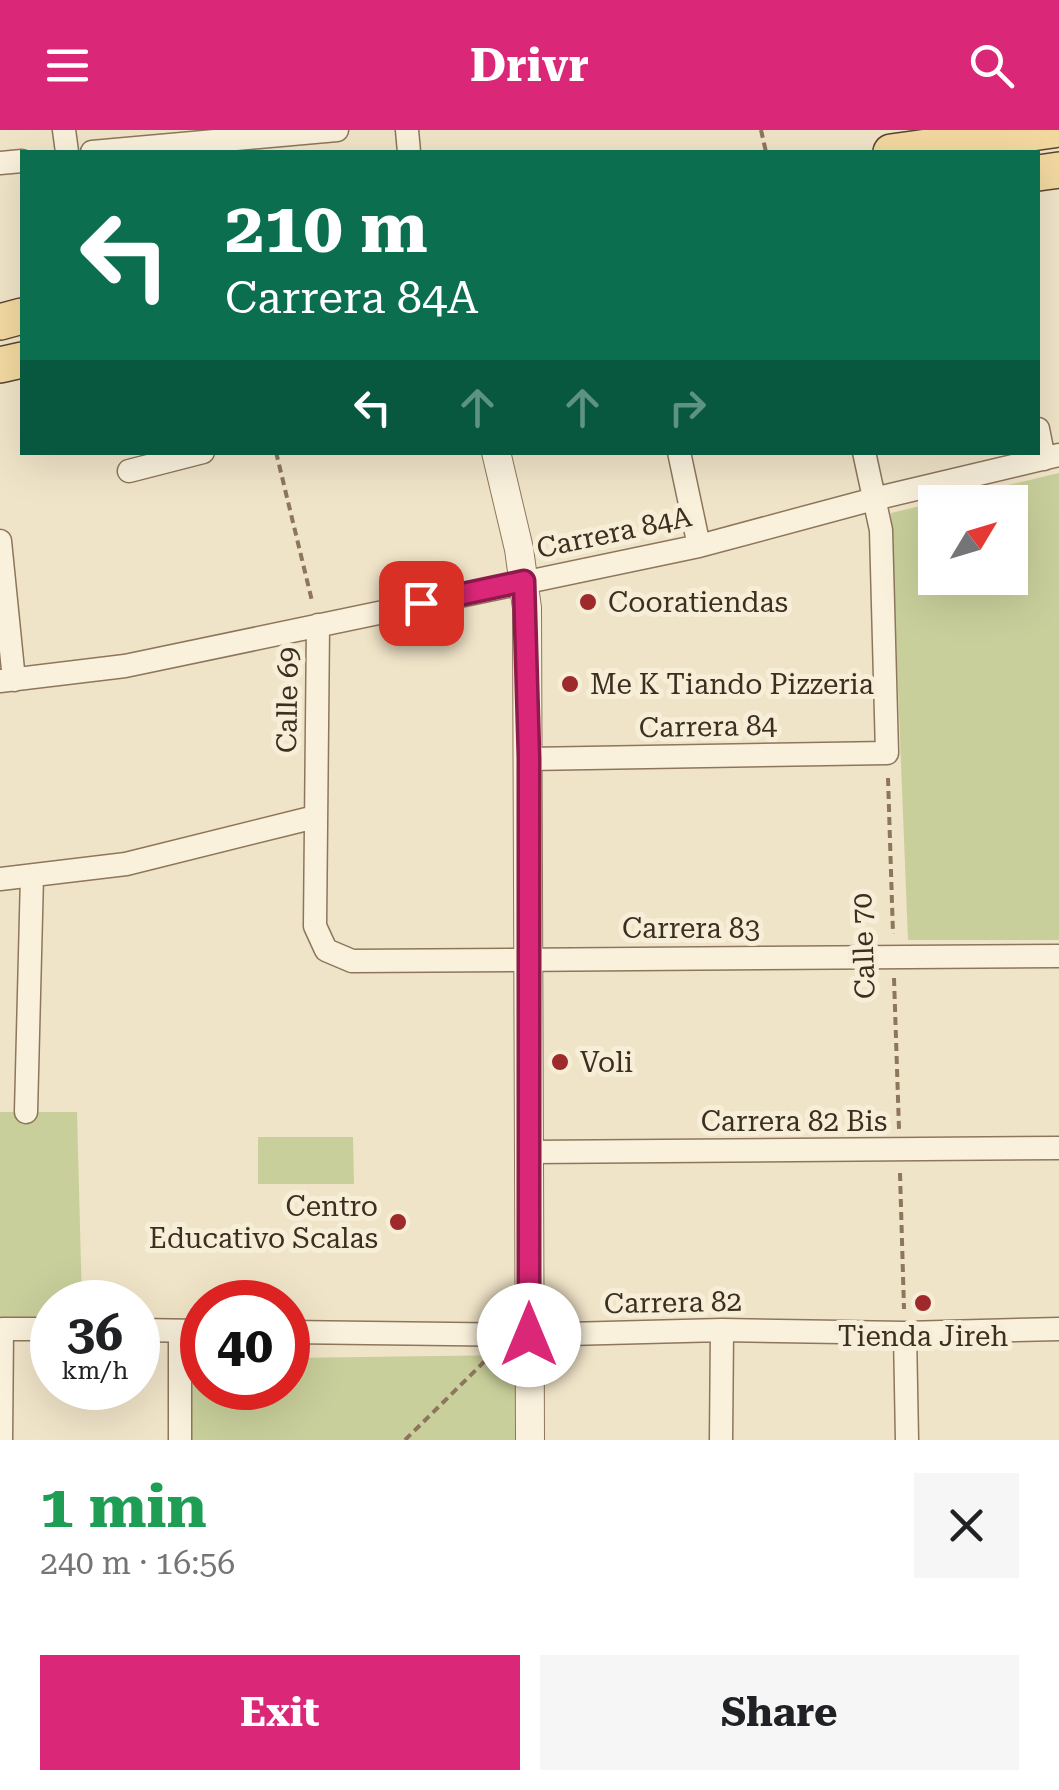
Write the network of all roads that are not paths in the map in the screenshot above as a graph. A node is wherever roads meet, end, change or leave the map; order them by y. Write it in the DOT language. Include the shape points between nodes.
graph roads {
  1 [pos="337,130"];
  2 [pos="1053,130"];
  3 [pos="114,150"];
  4 [pos="906,150"];
  5 [pos="1040,433"];
  6 [pos="191,455"];
  7 [pos="497,455"];
  8 [pos="680,455"];
  9 [pos="865,455"];
  10 [pos="1051,457"];
  11 [pos="129,471"];
  12 [pos="874,499"];
  13 [pos="0,541"];
  14 [pos="699,546"];
  15 [pos="524,581"];
  16 [pos="318,625"];
  17 [pos="7,680"];
  18 [pos="529,758"];
  19 [pos="315,817"];
  20 [pos="32,876"];
  21 [pos="0,878"];
  22 [pos="326,950"];
  23 [pos="1059,956"];
  24 [pos="529,960"];
  25 [pos="26,1112"];
  26 [pos="1059,1148"];
  27 [pos="530,1152"];
  28 [pos="2,1328"];
  29 [pos="30,1329"];
  30 [pos="1059,1329"];
  31 [pos="722,1330"];
  32 [pos="310,1332"];
  33 [pos="905,1333"];
  34 [pos="529,1335"];
  35 [pos="183,1410"];
  36 [pos="1,1440"];
  37 [pos="180,1440"];
  38 [pos="530,1440"];
  39 [pos="721,1440"];
  40 [pos="907,1440"];
  1 -- 3 [label="street"];
  2 -- 4 [label="main road"];
  5 -- 10 [label="street"];
  6 -- 11 [label="street"];
  7 -- 15 [label="street"];
  8 -- 14 [label="street"];
  9 -- 12 [label="street"];
  10 -- 12 [label="street, Carrera 84A"];
  12 -- 14 [label="street, Carrera 84A"];
  12 -- 18 [label="street, Carrera 84" via="881,530 887,753"];
  13 -- 17 [label="street"];
  14 -- 15 [label="street, Carrera 84A"];
  15 -- 16 [label="street, Carrera 84A"];
  15 -- 18 [label="street"];
  16 -- 17 [label="street, Carrera 84A" via="125,666"];
  16 -- 19 [label="street, Calle 69"];
  18 -- 24 [label="street"];
  19 -- 20 [label="street" via="126,864"];
  19 -- 22 [label="street, Calle 69" via="315,926"];
  20 -- 21 [label="street"];
  20 -- 25 [label="street"];
  22 -- 24 [label="street, Carrera 83" via="352,961"];
  23 -- 24 [label="street, Carrera 83"];
  24 -- 27 [label="street"];
  26 -- 27 [label="street, Carrera 82 Bis"];
  27 -- 34 [label="street"];
  28 -- 29 [label="street"];
  28 -- 36 [label="street"];
  30 -- 33 [label="street, Carrera 82"];
  31 -- 33 [label="street, Carrera 82"];
  31 -- 34 [label="street, Carrera 82"];
  31 -- 39 [label="street"];
  32 -- 34 [label="street, Carrera 82"];
  33 -- 40 [label="street"];
  34 -- 38 [label="street"];
  35 -- 37 [label="street"];
}
